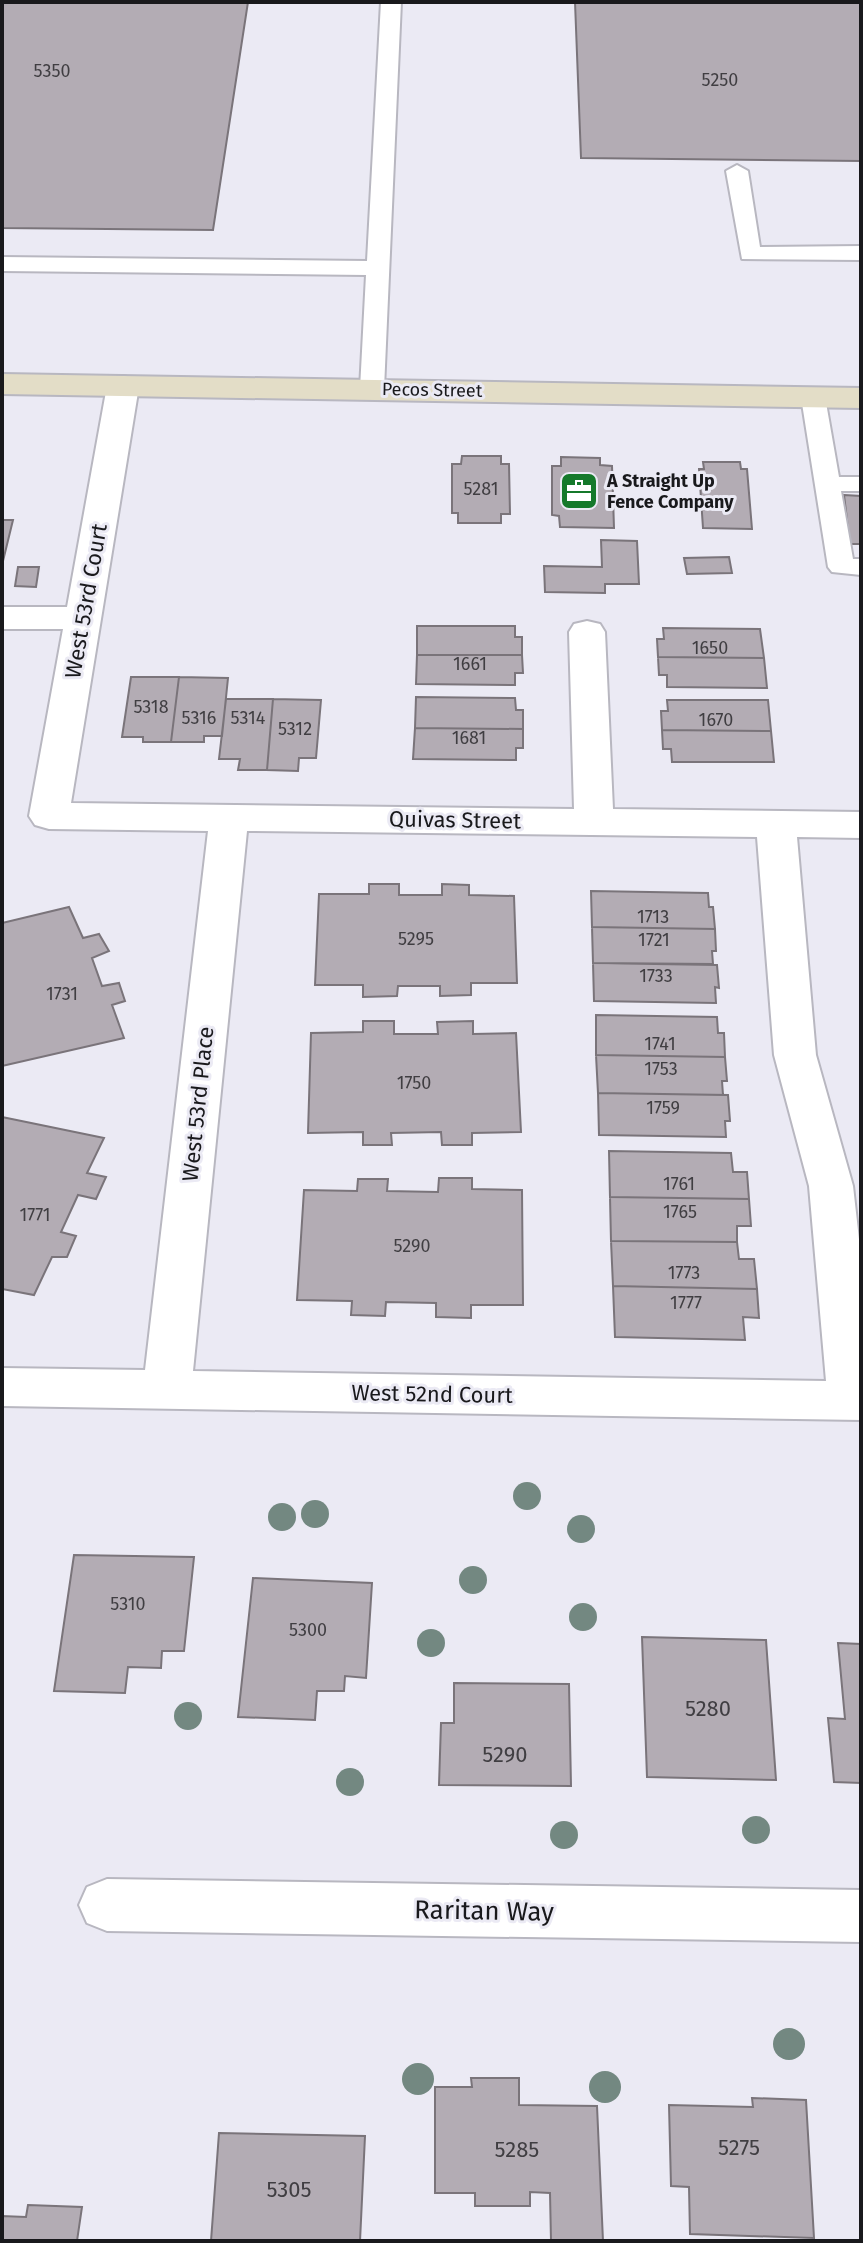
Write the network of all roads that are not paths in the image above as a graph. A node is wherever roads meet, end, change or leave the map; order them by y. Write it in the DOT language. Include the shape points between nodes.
graph roads {
  1 [pos="391,2"];
  2 [pos="737,171"];
  3 [pos="861,253"];
  4 [pos="2,264"];
  5 [pos="377,268"];
  6 [pos="2,384"];
  7 [pos="123,386"];
  8 [pos="372,389"];
  9 [pos="813,397"];
  10 [pos="861,398"];
  11 [pos="828,484"];
  12 [pos="861,484"];
  13 [pos="861,567"];
  14 [pos="2,618"];
  15 [pos="84,618"];
  16 [pos="587,632"];
  17 [pos="49,816"];
  18 [pos="229,818"];
  19 [pos="594,822"];
  20 [pos="776,824"];
  21 [pos="861,825"];
  22 [pos="2,1387"];
  23 [pos="167,1390"];
  24 [pos="856,1401"];
  25 [pos="107,1905"];
  26 [pos="861,1916"];
  1 -- 5 [label="lane"];
  2 -- 3 [label="lane" via="750,254"];
  4 -- 5 [label="lane"];
  5 -- 8 [label="lane"];
  6 -- 7 [label="main road, Pecos Street"];
  7 -- 8 [label="main road, Pecos Street"];
  7 -- 15 [label="street, West 53rd Court"];
  8 -- 9 [label="main road, Pecos Street"];
  9 -- 10 [label="main road, Pecos Street"];
  9 -- 11 [label="lane"];
  11 -- 12 [label="lane"];
  11 -- 13 [label="lane" via="841,567"];
  14 -- 15 [label="street"];
  15 -- 17 [label="street, West 53rd Court"];
  16 -- 19 [label="street"];
  17 -- 18 [label="street, Quivas Street"];
  18 -- 19 [label="street, Quivas Street"];
  18 -- 23 [label="street, West 53rd Place"];
  19 -- 20 [label="street, Quivas Street"];
  20 -- 21 [label="street, Quivas Street"];
  20 -- 24 [label="street" via="795,1055 831,1186"];
  22 -- 23 [label="street, West 52nd Court"];
  23 -- 24 [label="street, West 52nd Court"];
  25 -- 26 [label="street, Raritan Way"];
}
